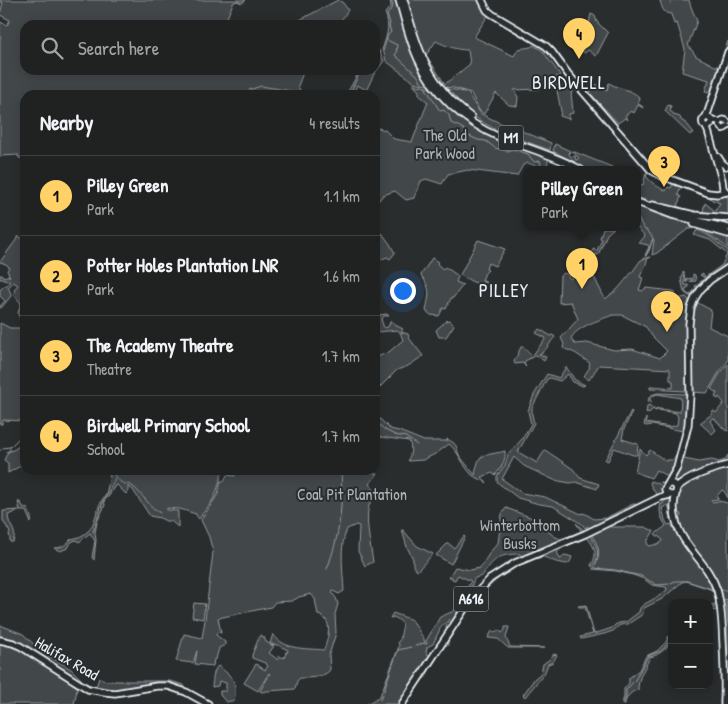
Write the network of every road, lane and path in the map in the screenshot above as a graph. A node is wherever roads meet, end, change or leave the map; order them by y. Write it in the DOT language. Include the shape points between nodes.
graph roads {
  1 [pos="399,0"];
  2 [pos="404,0"];
  3 [pos="482,0"];
  4 [pos="728,52"];
  5 [pos="728,58"];
  6 [pos="435,84"];
  7 [pos="442,92"];
  8 [pos="712,122"];
  9 [pos="728,122"];
  10 [pos="727,129"];
  11 [pos="572,166"];
  12 [pos="578,166"];
  13 [pos="727,166"];
  14 [pos="720,174"];
  15 [pos="726,193"];
  16 [pos="717,194"];
  17 [pos="641,201"];
  18 [pos="641,202"];
  19 [pos="652,205"];
  20 [pos="660,211"];
  21 [pos="728,218"];
  22 [pos="728,226"];
  23 [pos="728,234"];
  24 [pos="728,266"];
  25 [pos="699,290"];
  26 [pos="693,300"];
  27 [pos="689,309"];
  28 [pos="688,337"];
  29 [pos="690,385"];
  30 [pos="690,400"];
  31 [pos="728,465"];
  32 [pos="673,489"];
  33 [pos="0,640"];
  34 [pos="208,704"];
  35 [pos="402,704"];
  36 [pos="724,704"];
  1 -- 6 [label="highway, M1" via="415,52 424,72"];
  2 -- 6 [label="highway, M1" via="419,51"];
  3 -- 16 [label="highway" via="492,14 550,50 651,170"];
  4 -- 8 [label="highway" via="708,112"];
  5 -- 8 [label="highway" via="709,115"];
  6 -- 7 [label="highway, M1"];
  7 -- 11 [label="highway, M1" via="462,115 483,129"];
  7 -- 12 [label="highway, M1" via="465,112 498,133"];
  8 -- 9 [label="main road"];
  8 -- 10 [label="main road"];
  8 -- 13 [label="highway" via="710,131 718,157"];
  8 -- 14 [label="highway" via="708,131"];
  13 -- 14 [label="highway"];
  14 -- 15 [label="highway"];
  15 -- 16 [label="highway"];
  15 -- 16 [label="highway" via="720,191"];
  17 -- 19 [label="highway"];
  18 -- 20 [label="highway"];
  19 -- 21 [label="highway" via="694,215"];
  19 -- 22 [label="highway"];
  20 -- 22 [label="highway" via="684,219"];
  20 -- 23 [label="highway"];
  24 -- 25 [label="highway"];
  25 -- 26 [label="highway"];
  25 -- 27 [label="highway" via="688,297"];
  26 -- 27 [label="highway"];
  26 -- 28 [label="highway"];
  27 -- 28 [label="highway"];
  28 -- 29 [label="highway"];
  29 -- 30 [label="highway"];
  29 -- 30 [label="highway" via="684,393"];
  30 -- 32 [label="highway" via="688,426"];
  31 -- 32 [label="highway, A616"];
  32 -- 35 [label="highway, A616" via="588,532 519,561 495,576 471,599"];
  32 -- 36 [label="highway" via="676,521 681,535 710,574 718,595"];
  33 -- 34 [label="highway, Halifax Road" via="20,646 88,689 115,693 168,686"];
}
